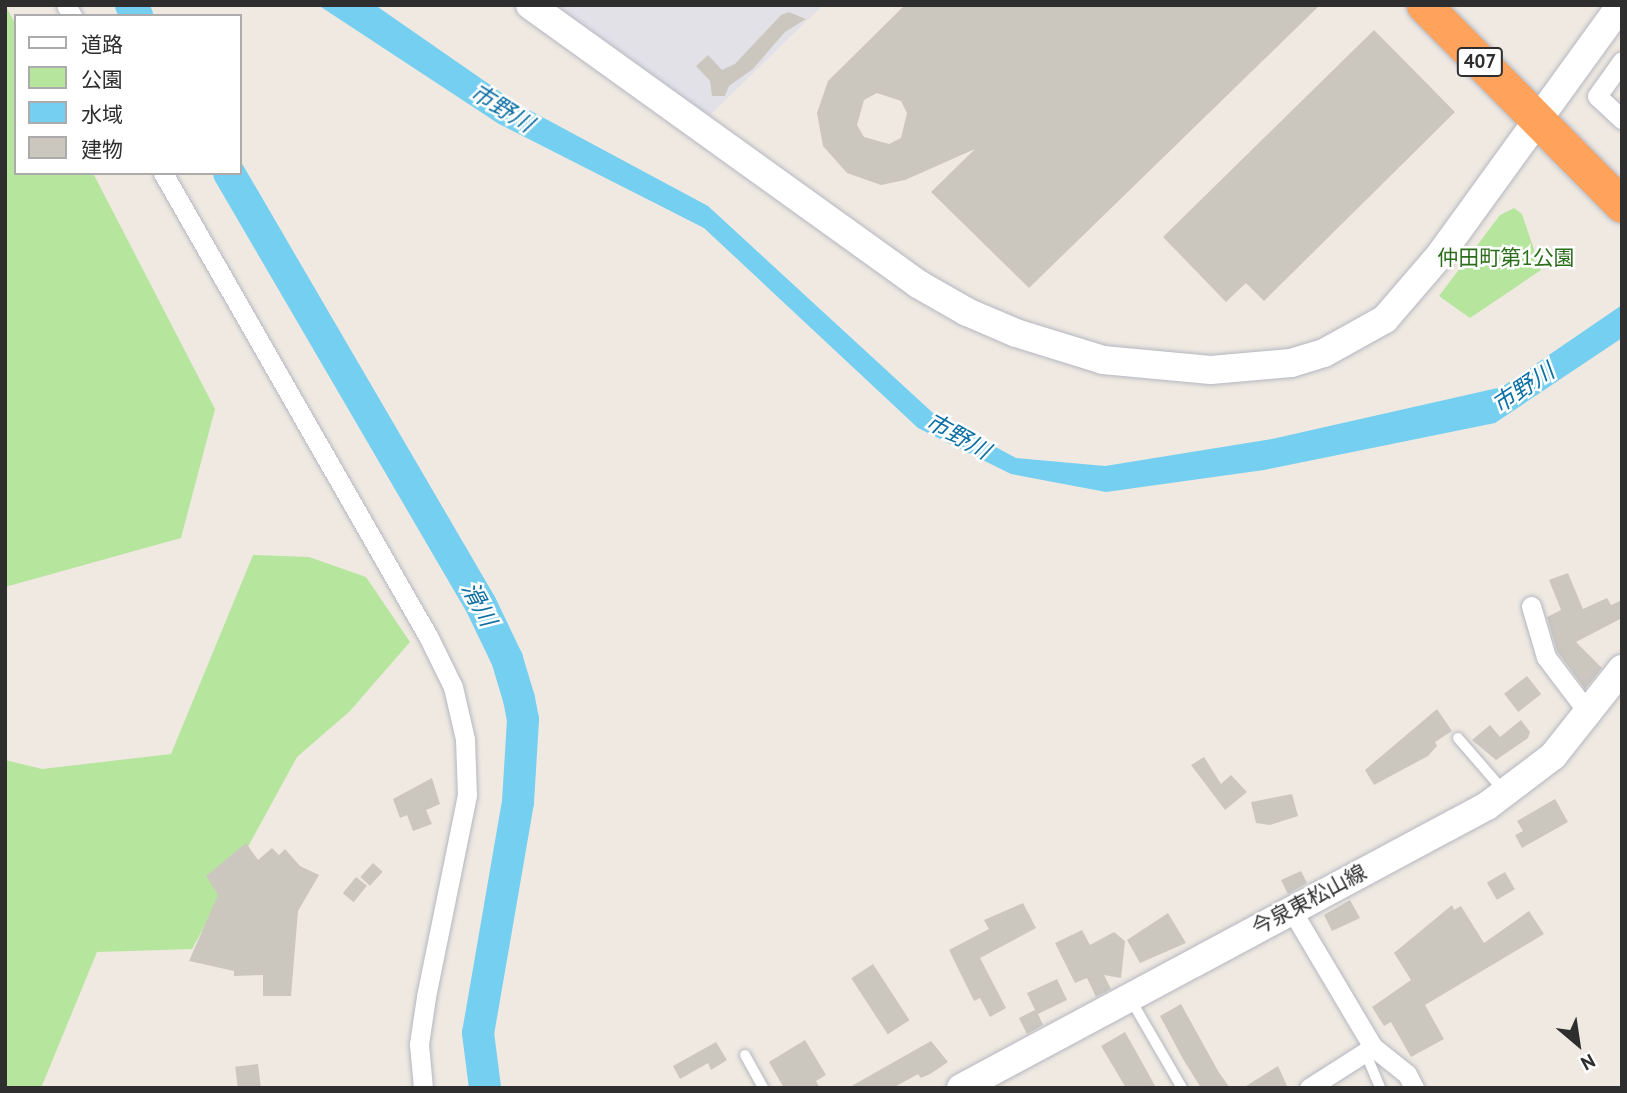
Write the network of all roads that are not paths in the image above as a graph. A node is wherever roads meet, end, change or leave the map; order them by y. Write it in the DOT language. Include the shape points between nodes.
graph roads {
  1 [pos="530,5"];
  2 [pos="1424,5"];
  3 [pos="1449,5"];
  4 [pos="1621,5"];
  5 [pos="1622,61"];
  6 [pos="1541,112"];
  7 [pos="1622,118"];
  8 [pos="164,175"];
  9 [pos="1622,181"];
  10 [pos="1622,205"];
  11 [pos="1531,606"];
  12 [pos="1622,669"];
  13 [pos="1590,715"];
  14 [pos="1458,738"];
  15 [pos="1506,793"];
  16 [pos="1291,909"];
  17 [pos="1129,997"];
  18 [pos="1369,1049"];
  19 [pos="745,1055"];
  20 [pos="423,1088"];
  21 [pos="763,1088"];
  22 [pos="961,1088"];
  23 [pos="1182,1088"];
  24 [pos="1309,1088"];
  25 [pos="1380,1088"];
  26 [pos="1415,1088"];
  1 -- 6 [label="street" via="918,284 1016,333 1103,360 1143,366 1255,368 1313,356 1357,337 1410,294"];
  2 -- 6 [label="highway, 407"];
  3 -- 6 [label="highway, 407"];
  4 -- 6 [label="street"];
  5 -- 7 [label="street" via="1597,96"];
  6 -- 9 [label="highway, 407"];
  6 -- 10 [label="highway, 407"];
  8 -- 20 [label="street" via="453,687 466,739 467,795 426,997 419,1044"];
  11 -- 13 [label="street" via="1546,657"];
  12 -- 13 [label="street, 今泉東松山線"];
  13 -- 15 [label="street, 今泉東松山線" via="1553,756"];
  14 -- 15 [label="lane"];
  15 -- 16 [label="street, 今泉東松山線"];
  16 -- 17 [label="street, 今泉東松山線"];
  16 -- 18 [label="street"];
  17 -- 22 [label="street, 今泉東松山線"];
  17 -- 23 [label="lane"];
  18 -- 24 [label="street"];
  18 -- 25 [label="lane"];
  18 -- 26 [label="street" via="1407,1074"];
  19 -- 21 [label="lane"];
}
